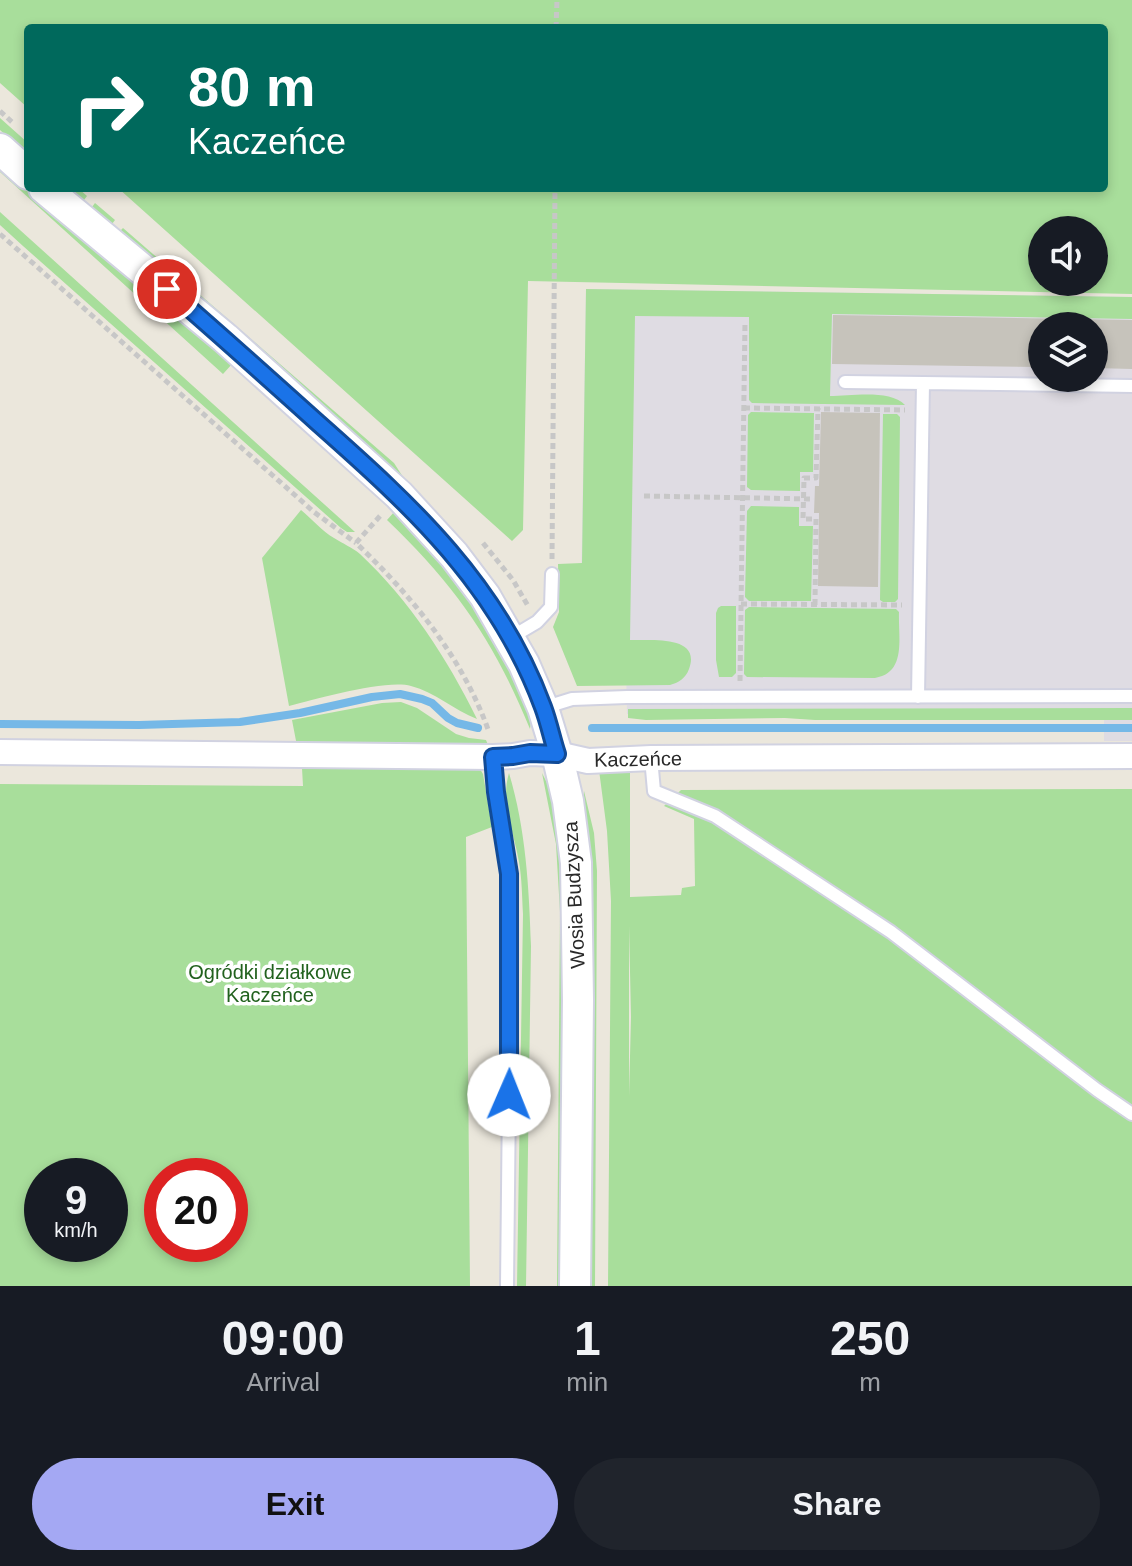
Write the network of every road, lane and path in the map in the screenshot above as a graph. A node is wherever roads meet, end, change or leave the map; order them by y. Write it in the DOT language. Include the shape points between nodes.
graph roads {
  1 [pos="557,0"];
  2 [pos="556,24"];
  3 [pos="0,149"];
  4 [pos="24,170"];
  5 [pos="49,192"];
  6 [pos="555,192"];
  7 [pos="0,234"];
  8 [pos="745,322"];
  9 [pos="845,382"];
  10 [pos="923,383"];
  11 [pos="1132,386"];
  12 [pos="744,408"];
  13 [pos="818,408"];
  14 [pos="922,410"];
  15 [pos="399,495"];
  16 [pos="644,496"];
  17 [pos="743,498"];
  18 [pos="804,499"];
  19 [pos="814,499"];
  20 [pos="356,543"];
  21 [pos="552,574"];
  22 [pos="903,590"];
  23 [pos="741,604"];
  24 [pos="815,605"];
  25 [pos="903,605"];
  26 [pos="903,618"];
  27 [pos="510,638"];
  28 [pos="728,682"];
  29 [pos="1132,696"];
  30 [pos="918,697"];
  31 [pos="543,708"];
  32 [pos="0,752"];
  33 [pos="557,754"];
  34 [pos="1132,756"];
  35 [pos="493,757"];
  36 [pos="651,758"];
  37 [pos="1132,1114"];
  38 [pos="507,1286"];
  39 [pos="575,1286"];
  1 -- 2 [label="path"];
  3 -- 4 [label="street"];
  5 -- 15 [label="street, Wosia Budzysza" via="225,338"];
  6 -- 21 [label="path"];
  7 -- 20 [label="path" via="314,512"];
  8 -- 12 [label="path"];
  9 -- 10 [label="lane"];
  10 -- 11 [label="lane"];
  10 -- 14 [label="lane"];
  12 -- 13 [label="path"];
  12 -- 17 [label="path"];
  13 -- 14 [label="path"];
  13 -- 18 [label="path" via="816,478 804,478"];
  14 -- 30 [label="lane"];
  15 -- 20 [label="path"];
  15 -- 27 [label="street, Wosia Budzysza" via="454,555"];
  16 -- 17 [label="path"];
  17 -- 18 [label="path"];
  17 -- 23 [label="path"];
  18 -- 19 [label="path"];
  18 -- 24 [label="path" via="803,519 816,519"];
  20 -- 35 [label="path" via="405,593 452,656 484,718"];
  21 -- 27 [label="lane" via="551,607"];
  22 -- 25 [label="path"];
  23 -- 24 [label="path"];
  23 -- 28 [label="path" via="740,682"];
  24 -- 25 [label="path"];
  25 -- 26 [label="path"];
  27 -- 31 [label="street, Wosia Budzysza"];
  29 -- 30 [label="lane"];
  30 -- 31 [label="lane" via="572,699"];
  31 -- 33 [label="street, Wosia Budzysza"];
  32 -- 35 [label="street, Kaczeńce"];
  33 -- 35 [label="street, Kaczeńce"];
  33 -- 36 [label="street, Kaczeńce" via="588,761"];
  33 -- 39 [label="street, Wosia Budzysza" via="576,863"];
  34 -- 36 [label="street, Kaczeńce"];
  35 -- 38 [label="lane" via="509,874"];
  36 -- 37 [label="lane" via="654,791 715,816 891,932"];
}
